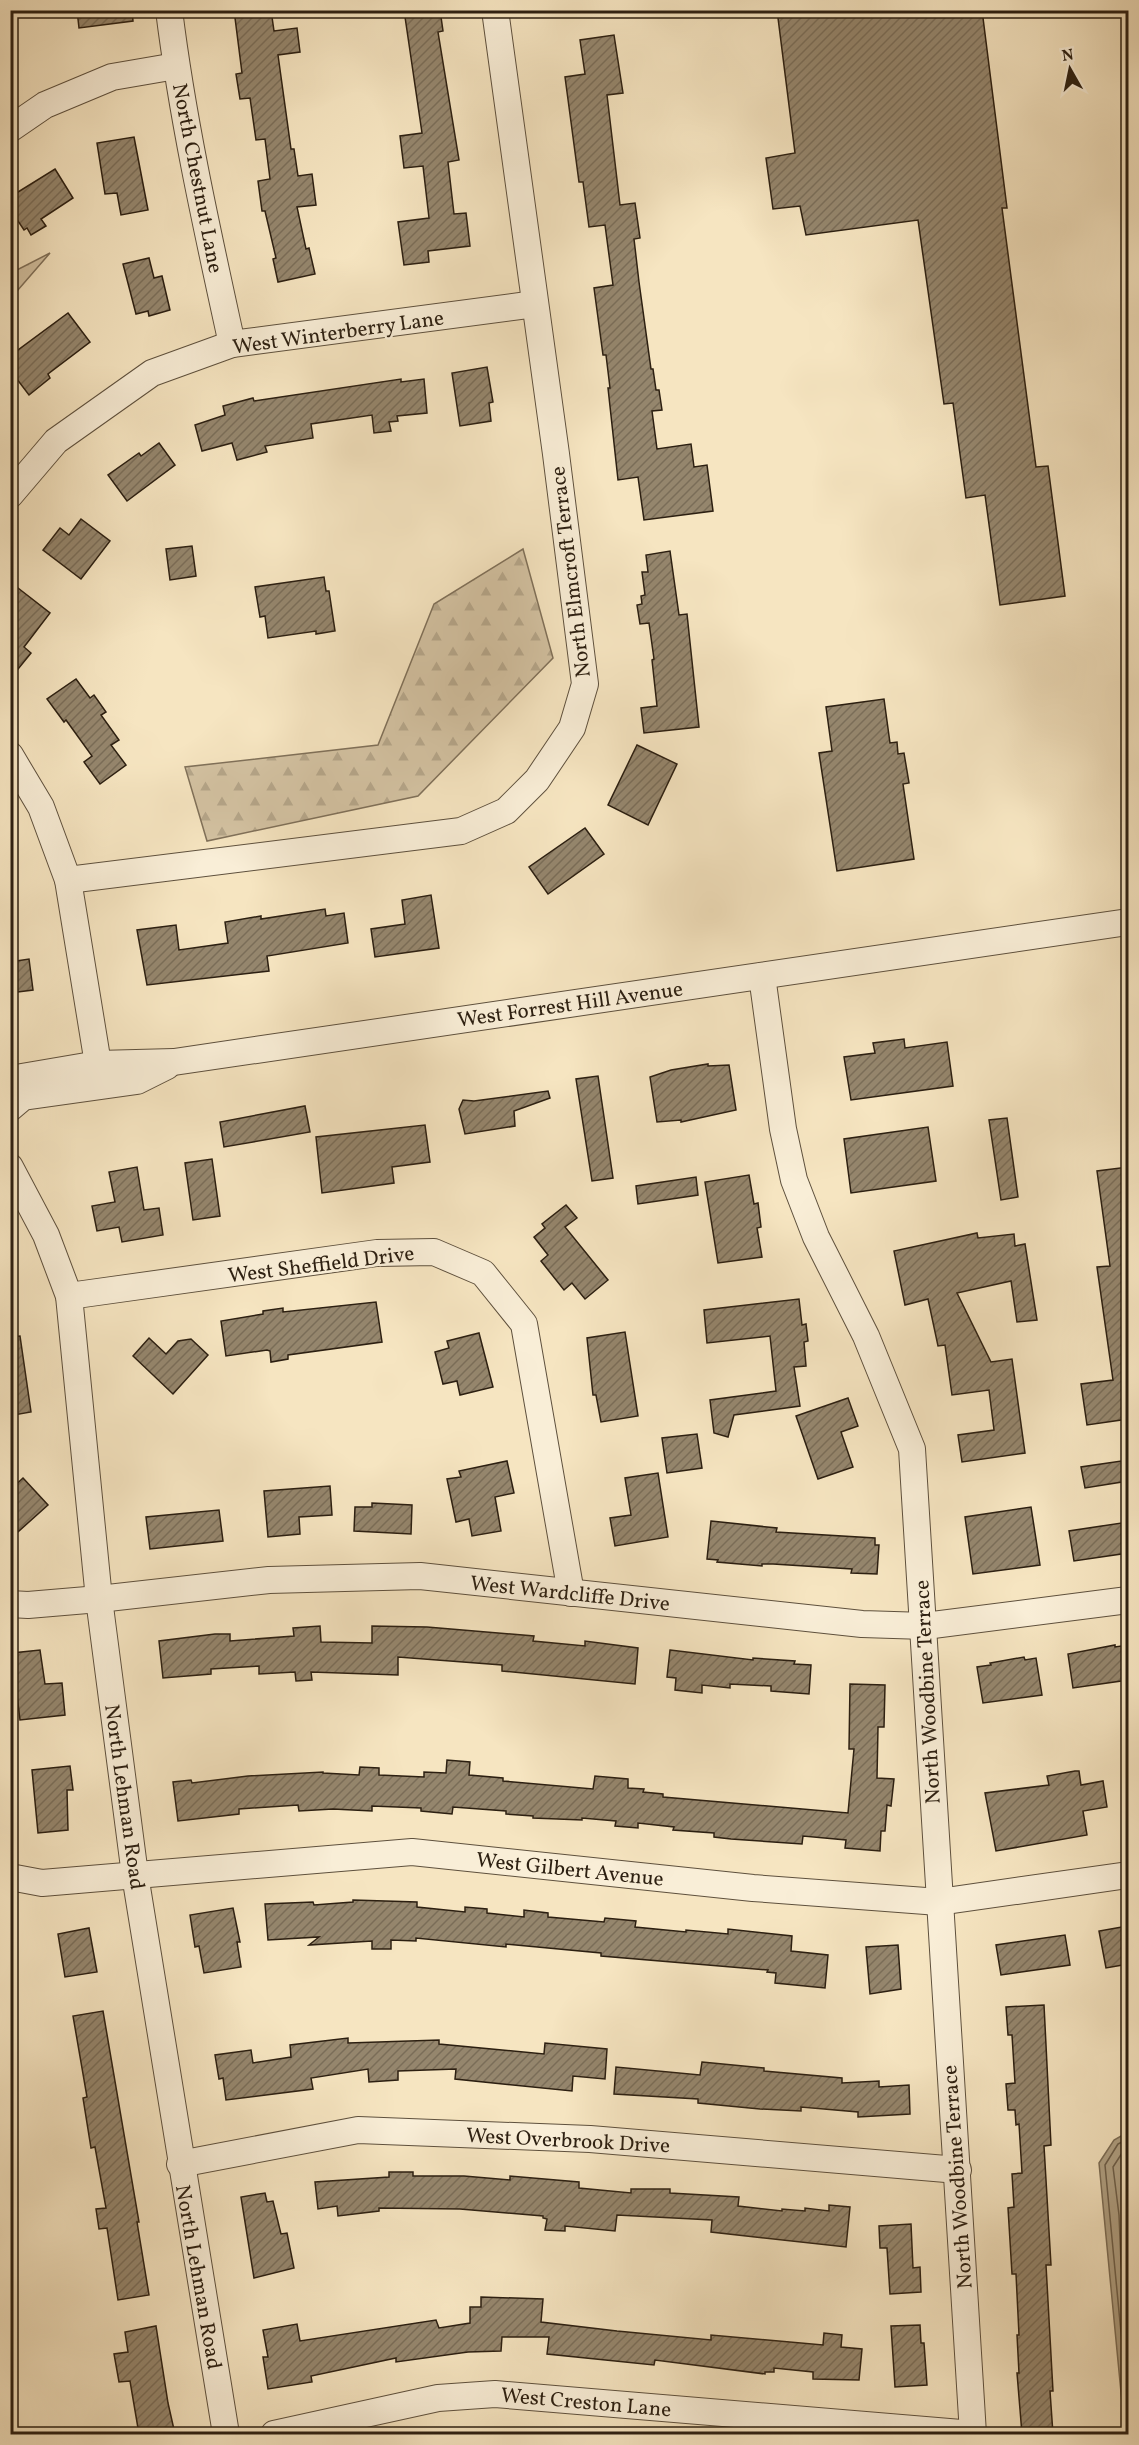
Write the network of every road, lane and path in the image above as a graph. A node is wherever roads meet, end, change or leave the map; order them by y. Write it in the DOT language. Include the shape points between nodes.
graph roads {
  1 [pos="169,10"];
  2 [pos="495,10"];
  3 [pos="176,66"];
  4 [pos="10,129"];
  5 [pos="535,304"];
  6 [pos="232,344"];
  7 [pos="10,495"];
  8 [pos="10,755"];
  9 [pos="68,880"];
  10 [pos="1128,922"];
  11 [pos="762,976"];
  12 [pos="174,1062"];
  13 [pos="98,1064"];
  14 [pos="10,1079"];
  15 [pos="10,1108"];
  16 [pos="10,1167"];
  17 [pos="69,1296"];
  18 [pos="571,1593"];
  19 [pos="99,1599"];
  20 [pos="1128,1600"];
  21 [pos="10,1604"];
  22 [pos="925,1626"];
  23 [pos="135,1875"];
  24 [pos="1128,1875"];
  25 [pos="10,1877"];
  26 [pos="939,1902"];
  27 [pos="180,2163"];
  28 [pos="958,2170"];
  29 [pos="226,2434"];
  30 [pos="274,2434"];
  31 [pos="973,2434"];
  1 -- 3 [label="street, North Chestnut Lane"];
  2 -- 5 [label="street, North Elmcroft Terrace"];
  3 -- 4 [label="street" via="112,77 45,105"];
  3 -- 6 [label="street, North Chestnut Lane"];
  5 -- 6 [label="street, West Winterberry Lane"];
  5 -- 9 [label="street, North Elmcroft Terrace" via="585,684 572,728 537,780 506,811 461,831"];
  6 -- 7 [label="street, West Winterberry Lane" via="152,373 104,405 56,441"];
  8 -- 9 [label="street" via="41,807"];
  9 -- 13 [label="street"];
  10 -- 11 [label="street, West Forrest Hill Avenue"];
  11 -- 12 [label="street, West Forrest Hill Avenue"];
  11 -- 22 [label="street, North Woodbine Terrace" via="794,1180 816,1237 866,1336 912,1449"];
  12 -- 13 [label="street, West Forrest Hill Avenue"];
  12 -- 15 [label="street" via="137,1081 23,1097"];
  13 -- 14 [label="street, West Forrest Hill Avenue"];
  16 -- 17 [label="street, North Lehman Road" via="46,1235"];
  17 -- 18 [label="street, West Sheffield Drive" via="377,1253 434,1252 483,1273 524,1324"];
  17 -- 19 [label="street, North Lehman Road"];
  18 -- 19 [label="street, West Wardcliffe Drive" via="420,1576 269,1580"];
  18 -- 22 [label="street, West Wardcliffe Drive" via="862,1624"];
  19 -- 21 [label="street, West Wardcliffe Drive"];
  19 -- 23 [label="street, North Lehman Road"];
  20 -- 22 [label="street, West Wardcliffe Drive"];
  22 -- 26 [label="street, North Woodbine Terrace"];
  23 -- 25 [label="street, West Gilbert Avenue" via="42,1883"];
  23 -- 26 [label="street, West Gilbert Avenue" via="412,1852 753,1888"];
  23 -- 27 [label="street, North Lehman Road"];
  24 -- 26 [label="street, West Gilbert Avenue"];
  26 -- 28 [label="street, North Woodbine Terrace"];
  27 -- 28 [label="street, West Overbrook Drive" via="358,2130 590,2139"];
  27 -- 29 [label="street, North Lehman Road"];
  28 -- 31 [label="street, North Woodbine Terrace"];
  30 -- 31 [label="street, West Creston Lane" via="438,2398 495,2394"];
}
